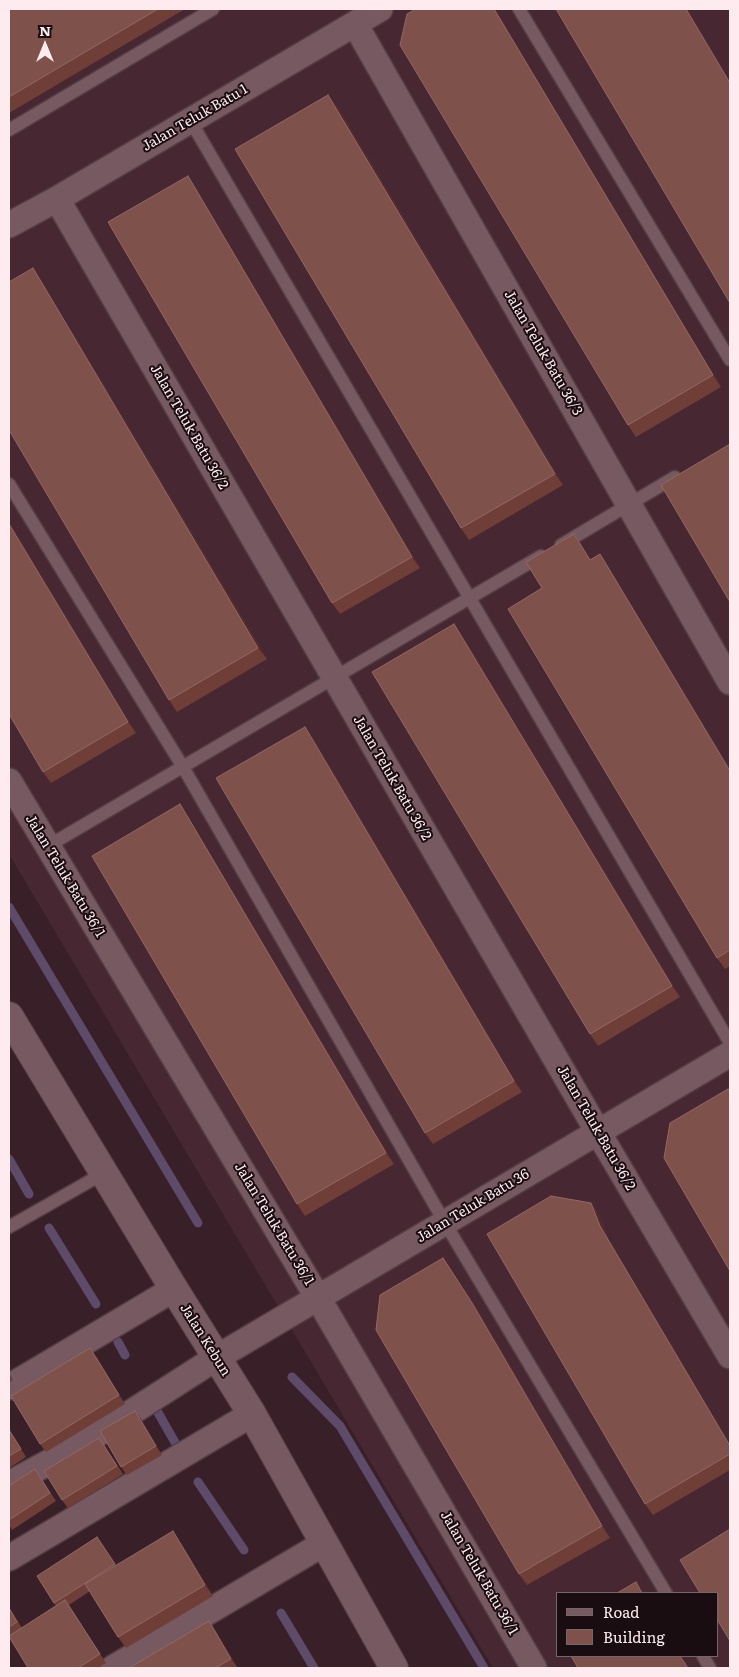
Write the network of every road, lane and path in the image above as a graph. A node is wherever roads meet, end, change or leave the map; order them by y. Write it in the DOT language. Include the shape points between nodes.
graph roads {
  1 [pos="213,9"];
  2 [pos="380,9"];
  3 [pos="519,9"];
  4 [pos="355,24"];
  5 [pos="190,120"];
  6 [pos="9,130"];
  7 [pos="57,199"];
  8 [pos="9,225"];
  9 [pos="730,360"];
  10 [pos="688,470"];
  11 [pos="9,484"];
  12 [pos="629,504"];
  13 [pos="469,599"];
  14 [pos="334,678"];
  15 [pos="730,682"];
  16 [pos="183,767"];
  17 [pos="9,781"];
  18 [pos="48,846"];
  19 [pos="12,1030"];
  20 [pos="730,1043"];
  21 [pos="730,1054"];
  22 [pos="598,1132"];
  23 [pos="104,1173"];
  24 [pos="445,1223"];
  25 [pos="9,1227"];
  26 [pos="174,1289"];
  27 [pos="318,1298"];
  28 [pos="730,1356"];
  29 [pos="216,1358"];
  30 [pos="9,1387"];
  31 [pos="252,1414"];
  32 [pos="9,1484"];
  33 [pos="323,1544"];
  34 [pos="9,1558"];
  35 [pos="665,1592"];
  36 [pos="704,1657"];
  37 [pos="113,1668"];
  38 [pos="394,1668"];
  39 [pos="534,1668"];
  40 [pos="710,1668"];
  1 -- 6 [label="lane"];
  2 -- 4 [label="street, Jalan Teluk Batu 1"];
  3 -- 9 [label="lane"];
  4 -- 5 [label="street, Jalan Teluk Batu 1"];
  4 -- 12 [label="street, Jalan Teluk Batu 36/3"];
  5 -- 7 [label="street, Jalan Teluk Batu 1"];
  5 -- 13 [label="lane"];
  7 -- 8 [label="street, Jalan Teluk Batu 1"];
  7 -- 14 [label="street, Jalan Teluk Batu 36/2"];
  10 -- 12 [label="lane"];
  11 -- 16 [label="lane"];
  12 -- 13 [label="lane"];
  12 -- 15 [label="street, Jalan Teluk Batu 36/3"];
  13 -- 14 [label="lane"];
  13 -- 20 [label="lane"];
  14 -- 16 [label="lane"];
  14 -- 22 [label="street, Jalan Teluk Batu 36/2"];
  16 -- 18 [label="lane"];
  16 -- 24 [label="lane"];
  17 -- 18 [label="street, Jalan Teluk Batu 36/1"];
  18 -- 27 [label="street, Jalan Teluk Batu 36/1"];
  19 -- 23 [label="main road, Jalan Kebun"];
  21 -- 22 [label="street, Jalan Teluk Batu 36"];
  22 -- 24 [label="street, Jalan Teluk Batu 36"];
  22 -- 28 [label="street, Jalan Teluk Batu 36/2"];
  23 -- 25 [label="lane"];
  23 -- 26 [label="main road, Jalan Kebun"];
  24 -- 27 [label="street, Jalan Teluk Batu 36"];
  24 -- 35 [label="lane"];
  26 -- 29 [label="main road, Jalan Kebun"];
  26 -- 30 [label="street"];
  27 -- 29 [label="street, Jalan Teluk Batu 36"];
  27 -- 39 [label="street, Jalan Teluk Batu 36/1"];
  29 -- 31 [label="main road, Jalan Kebun"];
  29 -- 32 [label="street, Jalan Teluk Batu 36" via="79,1446"];
  31 -- 33 [label="main road, Jalan Kebun"];
  31 -- 34 [label="street"];
  33 -- 37 [label="street"];
  33 -- 38 [label="main road, Jalan Kebun"];
  36 -- 40 [label="lane"];
}
